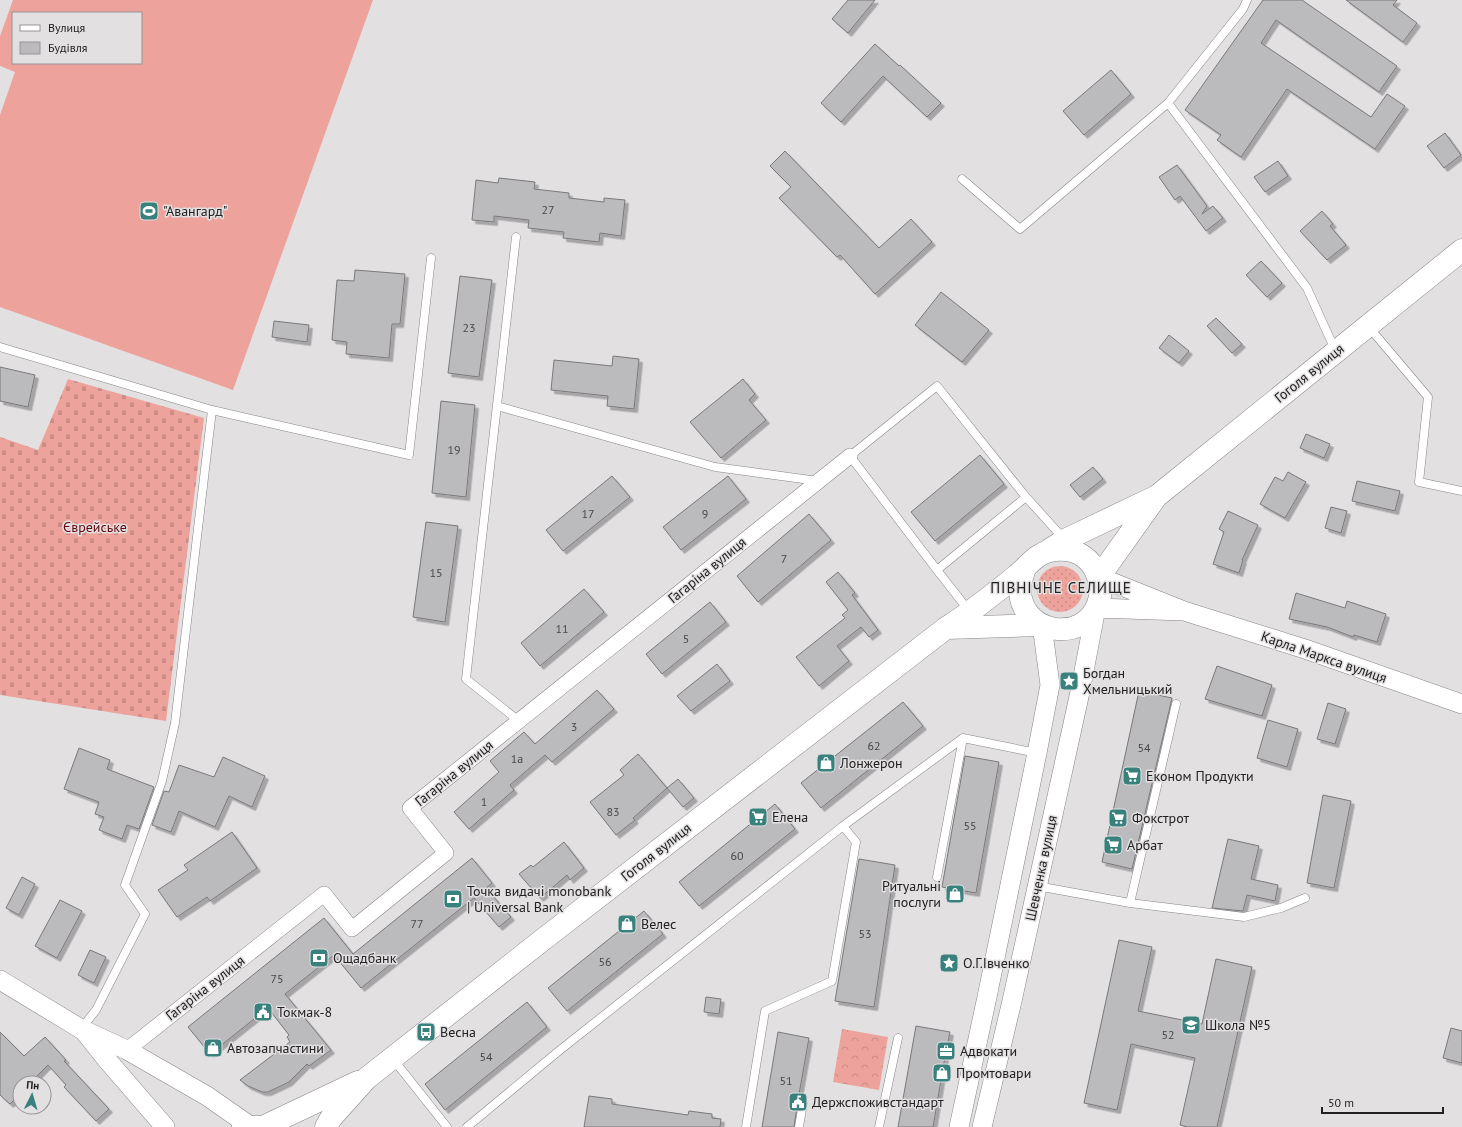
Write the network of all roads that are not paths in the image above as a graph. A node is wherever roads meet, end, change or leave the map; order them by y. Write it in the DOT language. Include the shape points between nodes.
graph roads {
  1 [pos="1247,0"];
  2 [pos="1168,103"];
  3 [pos="962,178"];
  4 [pos="516,237"];
  5 [pos="1462,250"];
  6 [pos="431,258"];
  7 [pos="1368,326"];
  8 [pos="0,347"];
  9 [pos="1336,352"];
  10 [pos="497,406"];
  11 [pos="212,410"];
  12 [pos="850,456"];
  13 [pos="819,481"];
  14 [pos="1462,491"];
  15 [pos="1157,496"];
  16 [pos="1026,497"];
  17 [pos="1056,545"];
  18 [pos="1025,568"];
  19 [pos="938,570"];
  20 [pos="1099,577"];
  21 [pos="1096,608"];
  22 [pos="1184,611"];
  23 [pos="970,613"];
  24 [pos="1042,625"];
  25 [pos="946,628"];
  26 [pos="1176,704"];
  27 [pos="1462,704"];
  28 [pos="519,721"];
  29 [pos="963,738"];
  30 [pos="1037,753"];
  31 [pos="843,826"];
  32 [pos="937,877"];
  33 [pos="1037,886"];
  34 [pos="1305,898"];
  35 [pos="1130,903"];
  36 [pos="0,980"];
  37 [pos="81,1029"];
  38 [pos="898,1038"];
  39 [pos="127,1050"];
  40 [pos="392,1058"];
  41 [pos="367,1078"];
  42 [pos="803,1102"];
  43 [pos="165,1127"];
  44 [pos="254,1127"];
  45 [pos="326,1127"];
  46 [pos="447,1127"];
  47 [pos="467,1127"];
  48 [pos="746,1127"];
  49 [pos="799,1127"];
  50 [pos="879,1127"];
  51 [pos="959,1127"];
  52 [pos="982,1127"];
  1 -- 2 [label="lane"];
  2 -- 3 [label="lane" via="1020,229"];
  2 -- 9 [label="lane" via="1306,288"];
  4 -- 10 [label="lane"];
  5 -- 7 [label="main road, Гоголя вулиця"];
  6 -- 11 [label="lane" via="409,456"];
  7 -- 9 [label="main road, Гоголя вулиця"];
  7 -- 14 [label="lane" via="1428,397 1419,482"];
  8 -- 11 [label="lane"];
  9 -- 15 [label="main road, Гоголя вулиця"];
  10 -- 13 [label="lane" via="715,467"];
  10 -- 28 [label="lane" via="466,679"];
  11 -- 37 [label="lane" via="174,723 162,781 125,885 145,914 96,1010"];
  12 -- 13 [label="street, Гагаріна вулиця"];
  12 -- 16 [label="lane" via="937,386"];
  12 -- 19 [label="lane"];
  13 -- 28 [label="street, Гагаріна вулиця"];
  15 -- 17 [label="main road, Гоголя вулиця"];
  15 -- 20 [label="main road, Гоголя вулиця"];
  16 -- 17 [label="lane"];
  16 -- 19 [label="lane"];
  17 -- 18 [label="main road, Гоголя вулиця"];
  17 -- 20 [label="main road" via="1058,549 1079,553 1088,559"];
  18 -- 23 [label="main road, Гоголя вулиця"];
  18 -- 24 [label="main road" via="1020,591 1022,602 1026,611"];
  19 -- 23 [label="lane"];
  20 -- 21 [label="main road" via="1100,598"];
  20 -- 22 [label="street, Карла Маркса вулиця"];
  21 -- 22 [label="street, Карла Маркса вулиця"];
  21 -- 24 [label="main road" via="1086,620 1073,628 1057,629"];
  21 -- 33 [label="street, Шевченка вулиця"];
  22 -- 27 [label="street, Карла Маркса вулиця" via="1305,649"];
  23 -- 25 [label="main road, Гоголя вулиця"];
  24 -- 25 [label="main road"];
  24 -- 30 [label="street, Шевченка вулиця" via="1050,685"];
  25 -- 40 [label="main road, Гоголя вулиця"];
  26 -- 35 [label="lane"];
  28 -- 39 [label="street, Гагаріна вулиця" via="410,808 446,853 352,929 324,894"];
  29 -- 30 [label="lane"];
  29 -- 31 [label="lane"];
  29 -- 32 [label="lane"];
  30 -- 51 [label="street, Шевченка вулиця"];
  31 -- 47 [label="lane"];
  31 -- 48 [label="lane" via="856,842 832,981 765,1011"];
  33 -- 35 [label="lane"];
  33 -- 52 [label="street, Шевченка вулиця"];
  34 -- 35 [label="lane" via="1281,908 1244,918"];
  36 -- 37 [label="street"];
  37 -- 39 [label="street"];
  37 -- 43 [label="street"];
  38 -- 50 [label="lane"];
  39 -- 44 [label="street" via="208,1096"];
  40 -- 41 [label="main road, Гоголя вулиця"];
  40 -- 46 [label="lane"];
  41 -- 44 [label="main road, Гоголя вулиця"];
  41 -- 45 [label="main road, Гоголя вулиця"];
  42 -- 49 [label="lane"];
}
